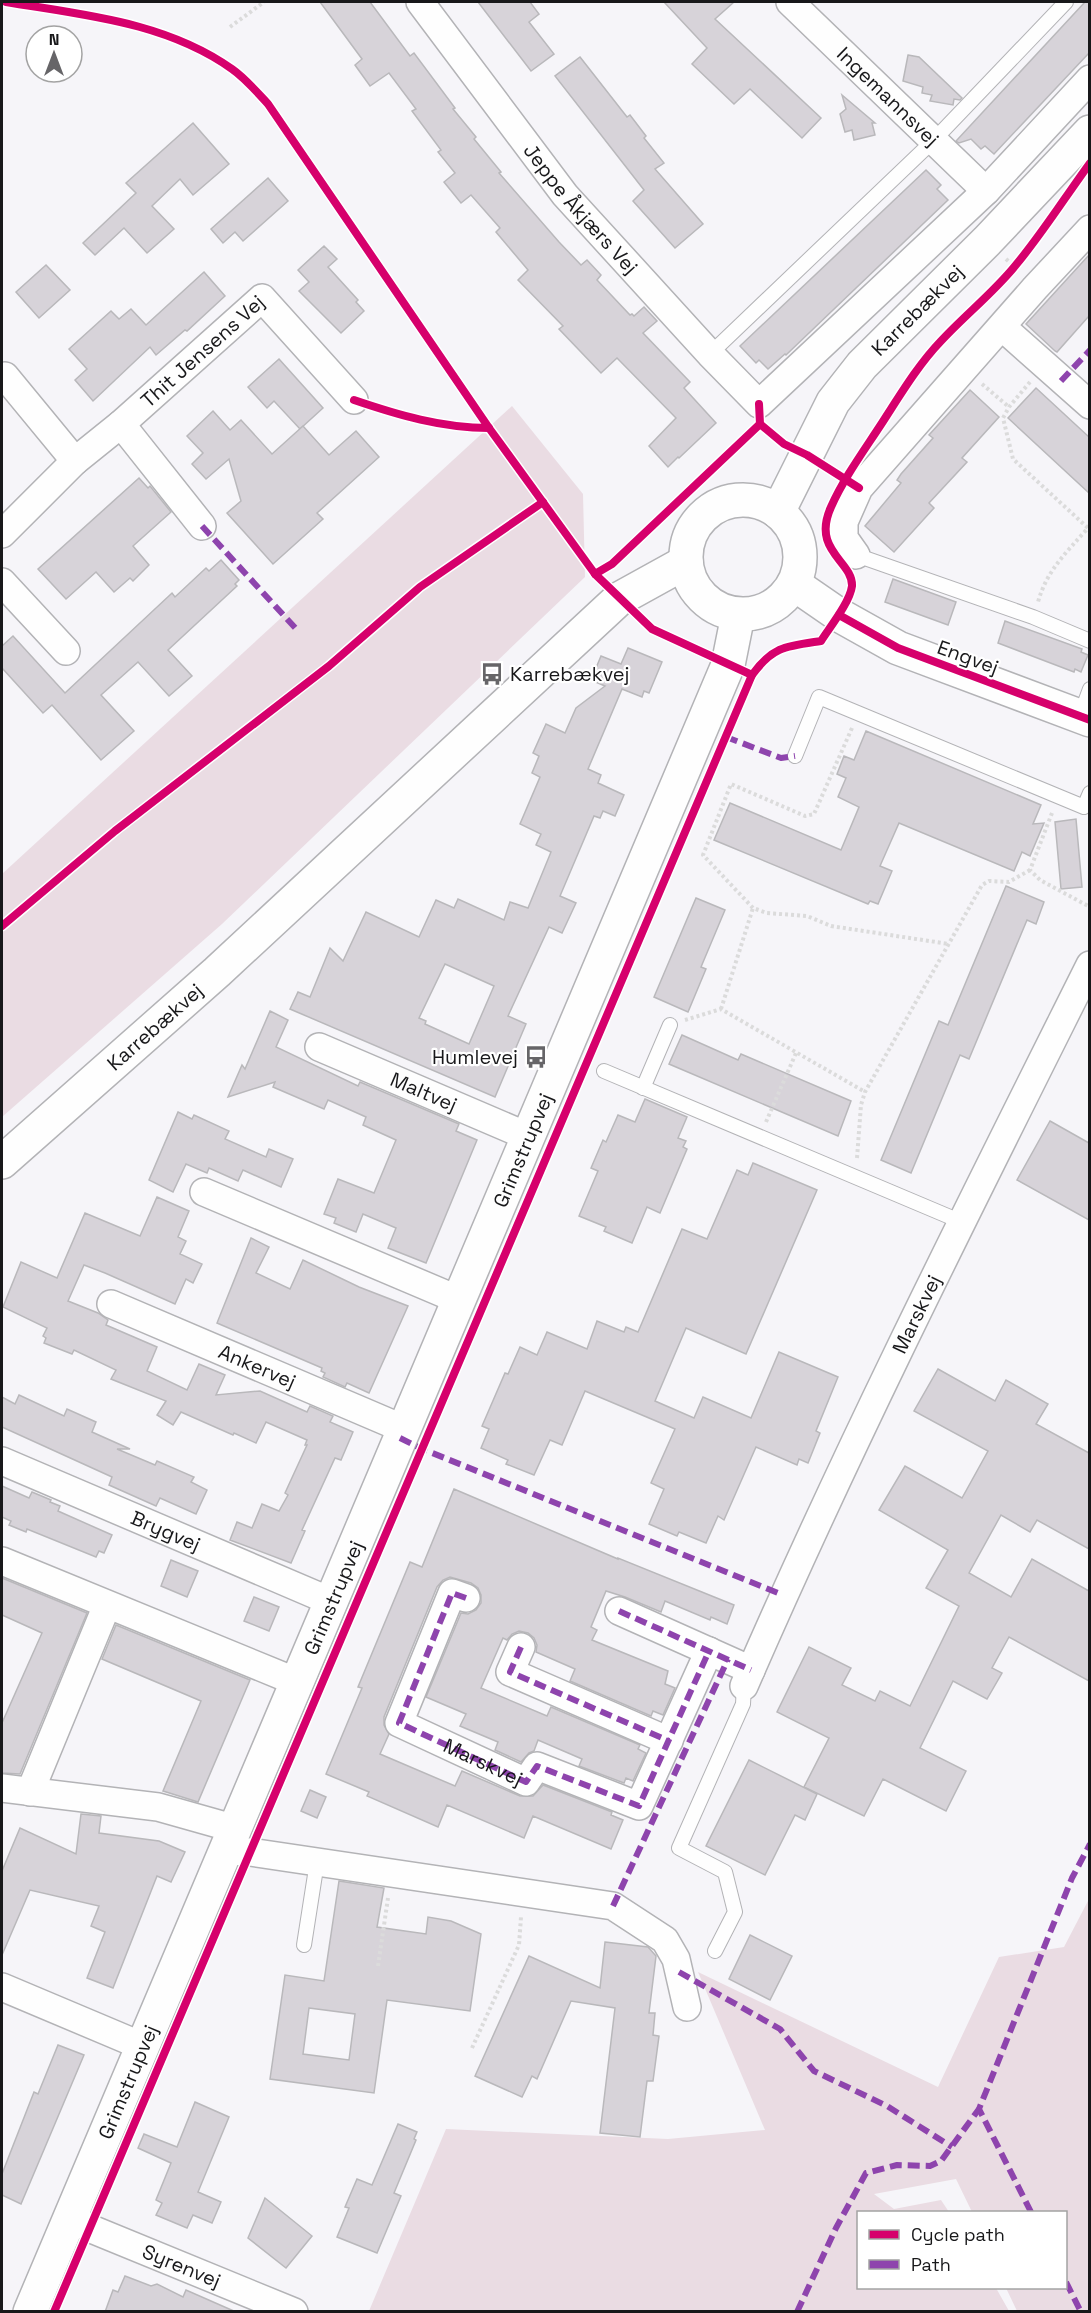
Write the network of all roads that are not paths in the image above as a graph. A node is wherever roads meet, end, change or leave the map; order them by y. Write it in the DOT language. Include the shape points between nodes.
graph roads {
  1 [pos="420,2"];
  2 [pos="790,2"];
  3 [pos="1066,2"];
  4 [pos="1089,80"];
  5 [pos="1089,132"];
  6 [pos="933,141"];
  7 [pos="986,191"];
  8 [pos="1089,229"];
  9 [pos="1002,327"];
  10 [pos="710,354"];
  11 [pos="2,378"];
  12 [pos="354,400"];
  13 [pos="759,404"];
  14 [pos="1089,405"];
  15 [pos="121,424"];
  16 [pos="75,461"];
  17 [pos="778,512"];
  18 [pos="202,526"];
  19 [pos="2,534"];
  20 [pos="856,555"];
  21 [pos="686,562"];
  22 [pos="2,582"];
  23 [pos="794,584"];
  24 [pos="738,615"];
  25 [pos="1089,641"];
  26 [pos="66,651"];
  27 [pos="1086,709"];
  28 [pos="795,756"];
  29 [pos="1089,793"];
  30 [pos="1089,964"];
  31 [pos="670,1024"];
  32 [pos="319,1047"];
  33 [pos="604,1071"];
  34 [pos="643,1088"];
  35 [pos="527,1136"];
  36 [pos="2,1162"];
  37 [pos="204,1192"];
  38 [pos="962,1222"];
  39 [pos="459,1300"];
  40 [pos="111,1304"];
  41 [pos="404,1430"];
  42 [pos="2,1461"];
  43 [pos="2,1561"];
  44 [pos="466,1598"];
  45 [pos="330,1601"];
  46 [pos="107,1605"];
  47 [pos="619,1611"];
  48 [pos="521,1647"];
  49 [pos="709,1651"];
  50 [pos="747,1678"];
  51 [pos="297,1682"];
  52 [pos="669,1742"];
  53 [pos="2,1788"];
  54 [pos="30,1792"];
  55 [pos="232,1840"];
  56 [pos="317,1862"];
  57 [pos="304,1946"];
  58 [pos="715,1951"];
  59 [pos="2,1987"];
  60 [pos="687,2007"];
  61 [pos="142,2046"];
  62 [pos="70,2217"];
  63 [pos="30,2312"];
  64 [pos="294,2312"];
  1 -- 10 [label="street, Jeppe Åkjærs Vej" via="565,195"];
  2 -- 6 [label="street, Ingemannsvej"];
  3 -- 6 [label="lane"];
  4 -- 7 [label="street, Karrebækvej"];
  5 -- 17 [label="street, Karrebækvej" via="987,241 862,365 833,402"];
  6 -- 7 [label="street, Ingemannsvej"];
  6 -- 10 [label="lane"];
  7 -- 13 [label="street, Karrebækvej"];
  8 -- 9 [label="street"];
  9 -- 14 [label="street"];
  9 -- 20 [label="street" via="859,488 844,522 844,538"];
  10 -- 13 [label="street, Jeppe Åkjærs Vej"];
  11 -- 16 [label="street" via="5,376"];
  12 -- 15 [label="street, Thit Jensens Vej" via="262,298"];
  15 -- 16 [label="street, Thit Jensens Vej"];
  15 -- 18 [label="street, Thit Jensens Vej"];
  16 -- 19 [label="street, Thit Jensens Vej"];
  17 -- 21 [label="street" via="762,503 724,503 695,526 687,543"];
  17 -- 23 [label="street" via="790,523 801,553"];
  20 -- 25 [label="lane" via="1033,617"];
  21 -- 24 [label="street" via="689,578 703,598"];
  21 -- 36 [label="street, Karrebækvej" via="619,599 217,972"];
  22 -- 26 [label="street"];
  23 -- 24 [label="street" via="771,608"];
  23 -- 27 [label="street, Engvej" via="898,648"];
  24 -- 35 [label="street, Grimstrupvej" via="728,665"];
  28 -- 29 [label="lane" via="819,697 1084,807"];
  30 -- 38 [label="street, Marskvej"];
  31 -- 34 [label="lane"];
  32 -- 35 [label="street, Maltvej"];
  33 -- 34 [label="lane"];
  34 -- 38 [label="lane"];
  35 -- 39 [label="street, Grimstrupvej"];
  37 -- 39 [label="street"];
  38 -- 50 [label="street, Marskvej" via="783,1594"];
  39 -- 41 [label="street, Grimstrupvej"];
  40 -- 41 [label="street, Ankervej"];
  41 -- 45 [label="street, Grimstrupvej"];
  42 -- 45 [label="street, Brygvej"];
  43 -- 46 [label="street"];
  44 -- 52 [label="street, Marskvej" via="452,1593 399,1723 526,1782 537,1766 639,1806"];
  45 -- 51 [label="street, Grimstrupvej"];
  46 -- 51 [label="street"];
  46 -- 54 [label="street"];
  47 -- 49 [label="street"];
  48 -- 52 [label="street" via="510,1671"];
  49 -- 50 [label="street"];
  49 -- 52 [label="street, Marskvej"];
  50 -- 58 [label="lane" via="743,1704 678,1848 725,1872 735,1912"];
  51 -- 55 [label="street, Grimstrupvej"];
  53 -- 54 [label="street"];
  54 -- 55 [label="street" via="158,1807"];
  55 -- 56 [label="street" via="250,1852"];
  55 -- 61 [label="street, Grimstrupvej"];
  56 -- 57 [label="lane"];
  56 -- 60 [label="street" via="613,1906 665,1940 676,1959"];
  59 -- 61 [label="street"];
  61 -- 62 [label="street, Grimstrupvej"];
  62 -- 63 [label="street, Grimstrupvej"];
  62 -- 64 [label="street, Syrenvej"];
}
